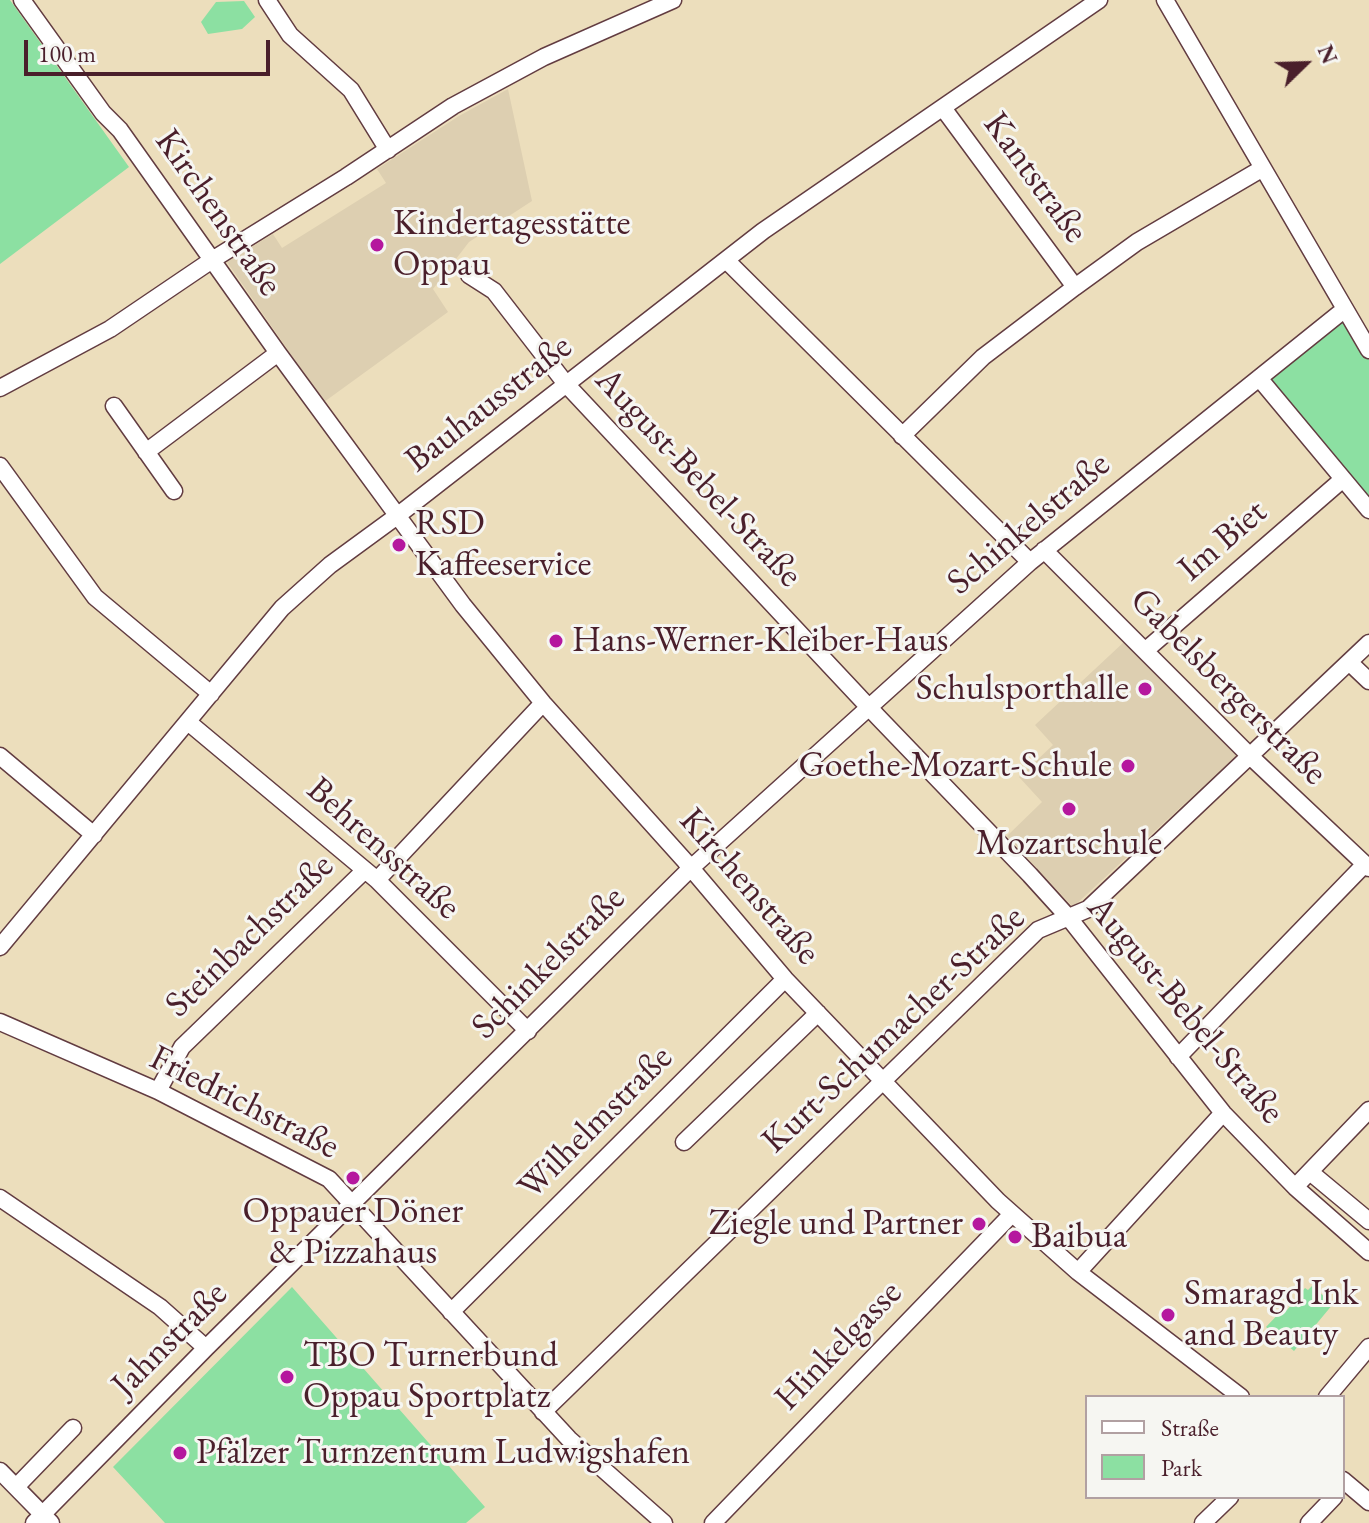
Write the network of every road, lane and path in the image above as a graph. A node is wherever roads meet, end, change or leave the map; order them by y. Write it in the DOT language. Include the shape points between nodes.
graph roads {
  1 [pos="22,0"];
  2 [pos="267,0"];
  3 [pos="673,0"];
  4 [pos="1099,0"];
  5 [pos="1165,0"];
  6 [pos="943,108"];
  7 [pos="388,150"];
  8 [pos="1263,168"];
  9 [pos="212,260"];
  10 [pos="726,260"];
  11 [pos="469,275"];
  12 [pos="1075,287"];
  13 [pos="1345,309"];
  14 [pos="1364,330"];
  15 [pos="1369,350"];
  16 [pos="278,353"];
  17 [pos="1259,378"];
  18 [pos="566,384"];
  19 [pos="0,388"];
  20 [pos="114,406"];
  21 [pos="902,436"];
  22 [pos="146,452"];
  23 [pos="0,466"];
  24 [pos="1343,479"];
  25 [pos="174,491"];
  26 [pos="1369,510"];
  27 [pos="397,516"];
  28 [pos="1044,550"];
  29 [pos="1030,562"];
  30 [pos="1369,643"];
  31 [pos="1146,650"];
  32 [pos="1349,662"];
  33 [pos="1369,681"];
  34 [pos="211,694"];
  35 [pos="543,703"];
  36 [pos="869,707"];
  37 [pos="188,722"];
  38 [pos="0,756"];
  39 [pos="1250,756"];
  40 [pos="94,835"];
  41 [pos="1367,866"];
  42 [pos="691,868"];
  43 [pos="371,875"];
  44 [pos="1069,918"];
  45 [pos="0,947"];
  46 [pos="785,979"];
  47 [pos="818,1013"];
  48 [pos="0,1022"];
  49 [pos="528,1031"];
  50 [pos="1178,1057"];
  51 [pos="882,1080"];
  52 [pos="158,1091"];
  53 [pos="1369,1110"];
  54 [pos="1223,1113"];
  55 [pos="684,1142"];
  56 [pos="1310,1172"];
  57 [pos="1295,1187"];
  58 [pos="0,1198"];
  59 [pos="353,1203"];
  60 [pos="1012,1214"];
  61 [pos="1369,1221"];
  62 [pos="1369,1252"];
  63 [pos="1078,1272"];
  64 [pos="451,1312"];
  65 [pos="1369,1347"];
  66 [pos="206,1348"];
  67 [pos="1238,1395"];
  68 [pos="1329,1395"];
  69 [pos="543,1412"];
  70 [pos="73,1428"];
  71 [pos="0,1471"];
  72 [pos="1345,1484"];
  73 [pos="16,1487"];
  74 [pos="1228,1499"];
  75 [pos="1332,1499"];
  76 [pos="1369,1502"];
  77 [pos="43,1520"];
  78 [pos="664,1523"];
  79 [pos="713,1523"];
  80 [pos="1203,1523"];
  81 [pos="1309,1523"];
  1 -- 9 [label="street, Kirchenstraße"];
  2 -- 7 [label="street" via="290,35 351,90"];
  3 -- 7 [label="street" via="544,57 453,106"];
  4 -- 6 [label="street, Bauhausstraße"];
  5 -- 8 [label="street"];
  6 -- 10 [label="street, Bauhausstraße"];
  6 -- 12 [label="street, Kantstraße"];
  7 -- 9 [label="street"];
  8 -- 12 [label="street" via="1137,242"];
  8 -- 13 [label="street"];
  9 -- 16 [label="street, Kirchenstraße"];
  9 -- 19 [label="street" via="110,329"];
  10 -- 18 [label="street, Bauhausstraße"];
  10 -- 21 [label="street"];
  11 -- 18 [label="street, August-Bebel-Straße" via="494,291"];
  12 -- 21 [label="street" via="983,357"];
  13 -- 14 [label="street"];
  13 -- 17 [label="street, Schinkelstraße"];
  14 -- 15 [label="street"];
  16 -- 22 [label="street, Kirchenstraße"];
  16 -- 27 [label="street, Kirchenstraße"];
  17 -- 24 [label="street"];
  17 -- 28 [label="street, Schinkelstraße"];
  18 -- 27 [label="street, Bauhausstraße"];
  18 -- 36 [label="street, August-Bebel-Straße"];
  20 -- 22 [label="street"];
  21 -- 29 [label="street"];
  22 -- 25 [label="street"];
  23 -- 34 [label="street" via="95,597"];
  24 -- 26 [label="street"];
  24 -- 31 [label="street, Im Biet"];
  27 -- 34 [label="street, Bauhausstraße" via="282,608"];
  27 -- 35 [label="street, Kirchenstraße"];
  28 -- 29 [label="street, Schinkelstraße"];
  28 -- 31 [label="street, Gabelsbergerstraße"];
  29 -- 36 [label="street, Schinkelstraße"];
  30 -- 32 [label="street, Kurt-Schumacher-Straße"];
  31 -- 39 [label="street, Gabelsbergerstraße"];
  32 -- 33 [label="street"];
  32 -- 39 [label="street, Kurt-Schumacher-Straße"];
  34 -- 37 [label="street, Bauhausstraße"];
  35 -- 42 [label="street, Kirchenstraße"];
  35 -- 43 [label="street, Steinbachstraße"];
  36 -- 42 [label="street, Schinkelstraße"];
  36 -- 44 [label="street, August-Bebel-Straße"];
  37 -- 40 [label="street, Bauhausstraße"];
  37 -- 43 [label="street, Behrensstraße"];
  38 -- 40 [label="street"];
  39 -- 41 [label="street, Gabelsbergerstraße"];
  39 -- 44 [label="street, Kurt-Schumacher-Straße" via="1088,909"];
  40 -- 45 [label="street, Bauhausstraße"];
  41 -- 50 [label="street"];
  42 -- 46 [label="street, Kirchenstraße"];
  42 -- 49 [label="street, Schinkelstraße"];
  43 -- 49 [label="street, Behrensstraße"];
  43 -- 52 [label="street, Steinbachstraße" via="182,1047"];
  44 -- 50 [label="street, August-Bebel-Straße"];
  44 -- 51 [label="street, Kurt-Schumacher-Straße" via="1038,930"];
  46 -- 47 [label="street, Kirchenstraße"];
  46 -- 64 [label="street, Wilhelmstraße"];
  47 -- 51 [label="street, Kirchenstraße"];
  47 -- 55 [label="street"];
  48 -- 52 [label="street, Friedrichstraße"];
  49 -- 59 [label="street, Schinkelstraße"];
  50 -- 54 [label="street, August-Bebel-Straße"];
  51 -- 60 [label="street, Kirchenstraße"];
  51 -- 69 [label="street, Kurt-Schumacher-Straße"];
  52 -- 59 [label="street, Friedrichstraße" via="329,1179"];
  53 -- 56 [label="street"];
  54 -- 57 [label="street, August-Bebel-Straße"];
  54 -- 63 [label="street"];
  56 -- 57 [label="street"];
  56 -- 61 [label="street"];
  57 -- 62 [label="street, August-Bebel-Straße"];
  58 -- 66 [label="street" via="160,1307"];
  59 -- 64 [label="street, Friedrichstraße"];
  59 -- 66 [label="street, Jahnstraße"];
  60 -- 63 [label="street, Kirchenstraße"];
  60 -- 79 [label="street, Hinkelgasse"];
  63 -- 67 [label="street, Kirchenstraße"];
  64 -- 69 [label="street, Friedrichstraße"];
  65 -- 68 [label="street"];
  66 -- 77 [label="street, Jahnstraße"];
  69 -- 78 [label="street, Friedrichstraße"];
  70 -- 73 [label="street"];
  71 -- 73 [label="street"];
  72 -- 76 [label="street"];
  73 -- 77 [label="street"];
  74 -- 80 [label="street"];
  75 -- 81 [label="street"];
}
